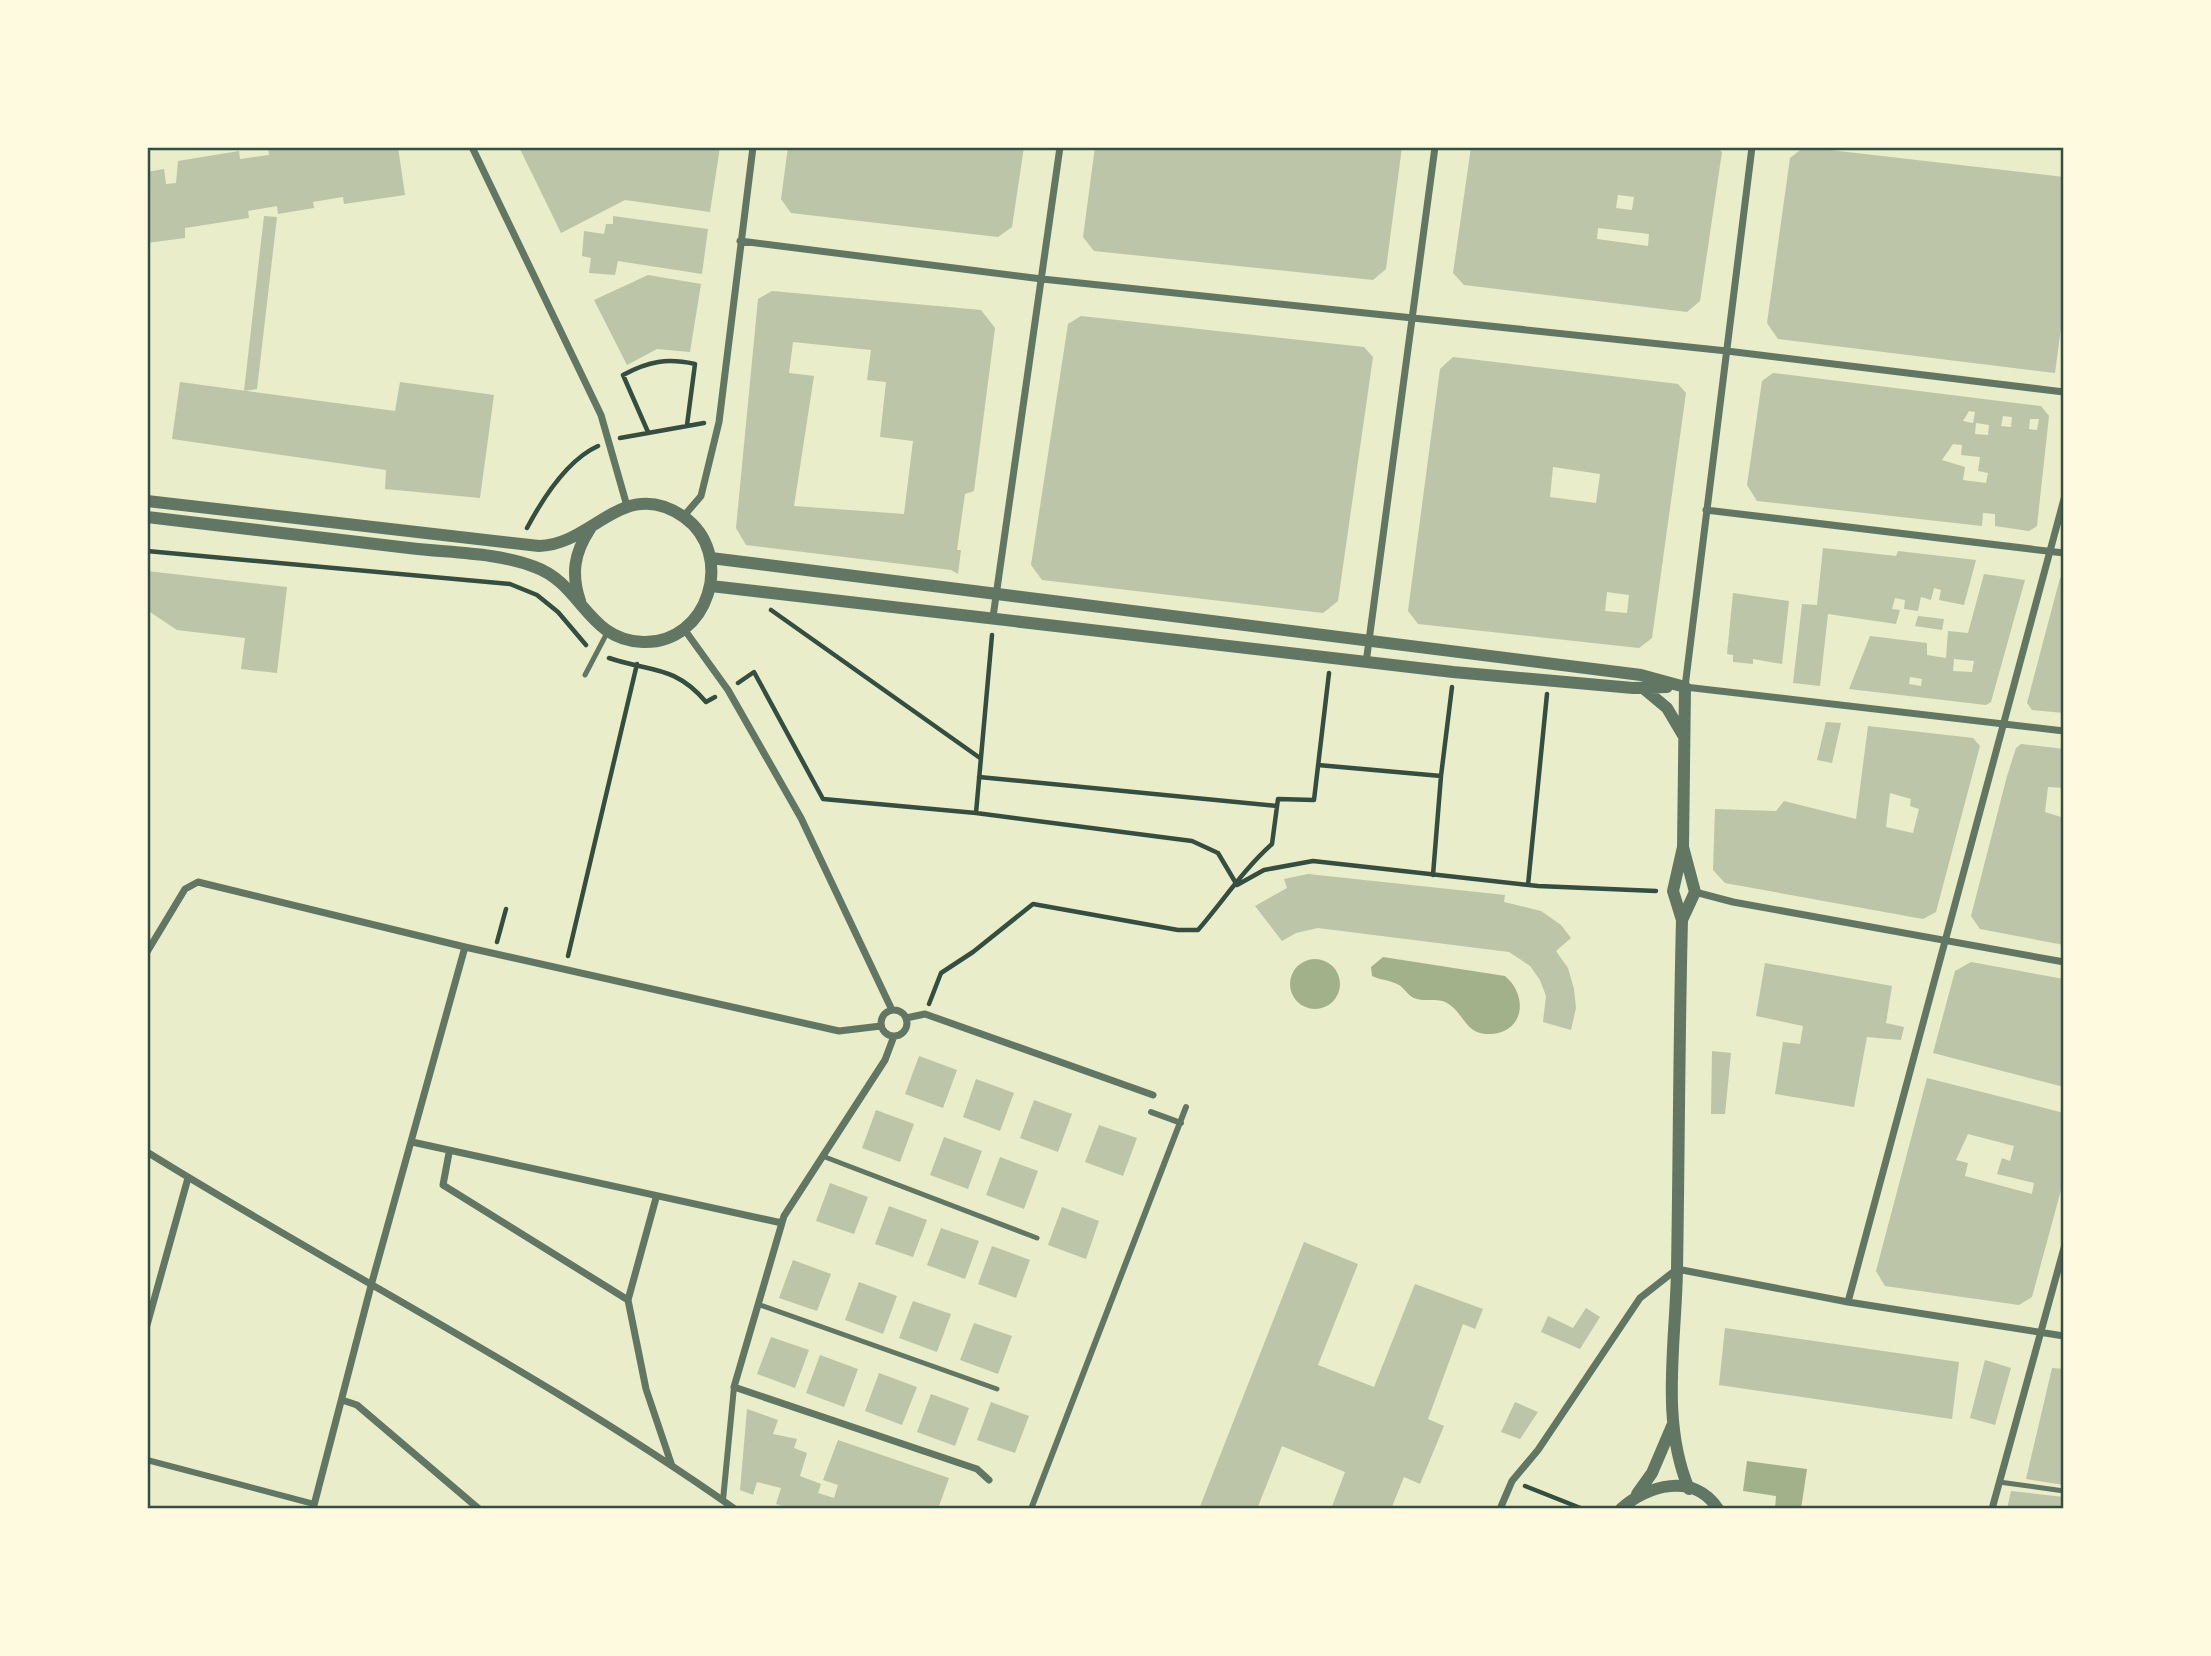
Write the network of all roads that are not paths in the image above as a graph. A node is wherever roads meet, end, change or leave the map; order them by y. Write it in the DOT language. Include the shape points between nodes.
graph roads {
  1 [pos="472,147"];
  2 [pos="753,147"];
  3 [pos="1060,147"];
  4 [pos="1435,147"];
  5 [pos="1752,147"];
  6 [pos="740,242"];
  7 [pos="1042,279"];
  8 [pos="1413,318"];
  9 [pos="1727,351"];
  10 [pos="2064,392"];
  11 [pos="2064,499"];
  12 [pos="147,501"];
  13 [pos="627,506"];
  14 [pos="1706,510"];
  15 [pos="147,517"];
  16 [pos="683,517"];
  17 [pos="592,526"];
  18 [pos="2051,551"];
  19 [pos="2064,553"];
  20 [pos="711,558"];
  21 [pos="711,586"];
  22 [pos="995,593"];
  23 [pos="580,603"];
  24 [pos="993,617"];
  25 [pos="684,629"];
  26 [pos="607,633"];
  27 [pos="1369,641"];
  28 [pos="1366,663"];
  29 [pos="584,676"];
  30 [pos="1685,687"];
  31 [pos="1643,688"];
  32 [pos="2005,724"];
  33 [pos="2064,732"];
  34 [pos="1684,738"];
  35 [pos="1683,847"];
  36 [pos="1675,872"];
  37 [pos="1695,892"];
  38 [pos="1682,920"];
  39 [pos="1946,940"];
  40 [pos="465,947"];
  41 [pos="147,952"];
  42 [pos="2064,962"];
  43 [pos="892,1010"];
  44 [pos="906,1018"];
  45 [pos="881,1026"];
  46 [pos="894,1036"];
  47 [pos="1153,1095"];
  48 [pos="1186,1107"];
  49 [pos="1151,1112"];
  50 [pos="1181,1123"];
  51 [pos="412,1142"];
  52 [pos="147,1152"];
  53 [pos="449,1153"];
  54 [pos="825,1157"];
  55 [pos="188,1178"];
  56 [pos="656,1198"];
  57 [pos="782,1223"];
  58 [pos="1037,1238"];
  59 [pos="2064,1248"];
  60 [pos="1678,1269"];
  61 [pos="372,1282"];
  62 [pos="628,1300"];
  63 [pos="1848,1302"];
  64 [pos="760,1305"];
  65 [pos="147,1325"];
  66 [pos="2039,1334"];
  67 [pos="2064,1336"];
  68 [pos="734,1387"];
  69 [pos="997,1389"];
  70 [pos="342,1400"];
  71 [pos="1672,1426"];
  72 [pos="147,1460"];
  73 [pos="672,1466"];
  74 [pos="989,1480"];
  75 [pos="1999,1482"];
  76 [pos="1689,1489"];
  77 [pos="2064,1491"];
  78 [pos="1637,1494"];
  79 [pos="723,1500"];
  80 [pos="314,1507"];
  81 [pos="479,1509"];
  82 [pos="735,1509"];
  83 [pos="1031,1509"];
  84 [pos="1500,1509"];
  85 [pos="1621,1509"];
  86 [pos="1718,1509"];
  87 [pos="1992,1509"];
  1 -- 13 [label="street" via="588,388 610,440"];
  2 -- 6 [label="street"];
  3 -- 7 [label="street"];
  4 -- 8 [label="street"];
  5 -- 9 [label="street"];
  6 -- 7 [label="street"];
  6 -- 16 [label="street" via="719,422 701,496"];
  7 -- 8 [label="street"];
  7 -- 22 [label="street"];
  8 -- 9 [label="street"];
  8 -- 27 [label="street"];
  9 -- 10 [label="street"];
  9 -- 14 [label="street"];
  11 -- 18 [label="street"];
  12 -- 17 [label="street" via="553,546"];
  13 -- 16 [label="street" via="646,504"];
  13 -- 17 [label="street"];
  14 -- 18 [label="street"];
  14 -- 30 [label="street"];
  15 -- 23 [label="street" via="513,561 550,575"];
  16 -- 20 [label="street" via="705,542"];
  17 -- 23 [label="street" via="574,563"];
  18 -- 19 [label="street"];
  18 -- 32 [label="street"];
  20 -- 21 [label="street"];
  20 -- 22 [label="street"];
  21 -- 24 [label="street"];
  21 -- 25 [label="street" via="705,605"];
  22 -- 24 [label="street"];
  22 -- 27 [label="street"];
  23 -- 26 [label="street"];
  24 -- 28 [label="street"];
  25 -- 26 [label="street" via="666,639 646,642"];
  25 -- 43 [label="street" via="728,690 801,818"];
  26 -- 29 [label="lane"];
  27 -- 28 [label="street"];
  27 -- 30 [label="street" via="1641,675"];
  28 -- 31 [label="street"];
  30 -- 31 [label="street"];
  30 -- 32 [label="street"];
  30 -- 34 [label="street"];
  31 -- 34 [label="street" via="1667,708"];
  32 -- 33 [label="street"];
  32 -- 39 [label="street"];
  34 -- 35 [label="street"];
  35 -- 36 [label="street"];
  35 -- 37 [label="street"];
  36 -- 37 [label="street" via="1682,889"];
  36 -- 38 [label="street" via="1673,891"];
  37 -- 38 [label="street"];
  37 -- 39 [label="street"];
  38 -- 60 [label="street"];
  39 -- 42 [label="street"];
  39 -- 63 [label="street"];
  40 -- 41 [label="street" via="198,882 185,889"];
  40 -- 45 [label="street" via="839,1031"];
  40 -- 51 [label="street"];
  43 -- 44 [label="street"];
  43 -- 45 [label="street" via="882,1018"];
  44 -- 46 [label="street" via="905,1031"];
  44 -- 47 [label="street" via="925,1014"];
  45 -- 46 [label="street" via="885,1034"];
  46 -- 54 [label="street" via="885,1060"];
  48 -- 50 [label="street"];
  49 -- 50 [label="street"];
  50 -- 83 [label="street"];
  51 -- 53 [label="street"];
  51 -- 61 [label="street"];
  52 -- 55 [label="street"];
  53 -- 56 [label="street"];
  53 -- 62 [label="street" via="443,1185"];
  54 -- 57 [label="street"];
  54 -- 58 [label="lane"];
  55 -- 61 [label="street"];
  55 -- 65 [label="street"];
  56 -- 57 [label="street"];
  56 -- 62 [label="street"];
  57 -- 64 [label="street"];
  59 -- 66 [label="street"];
  60 -- 63 [label="street"];
  60 -- 71 [label="street"];
  60 -- 84 [label="street" via="1640,1298 1513,1481"];
  61 -- 70 [label="street"];
  61 -- 73 [label="street"];
  62 -- 73 [label="street" via="646,1389"];
  63 -- 66 [label="street"];
  64 -- 68 [label="street"];
  64 -- 69 [label="lane"];
  66 -- 67 [label="street"];
  66 -- 75 [label="street"];
  68 -- 74 [label="street" via="978,1469"];
  68 -- 79 [label="street"];
  70 -- 80 [label="street"];
  70 -- 81 [label="street" via="357,1405"];
  71 -- 76 [label="street" via="1679,1466"];
  71 -- 78 [label="street" via="1652,1473"];
  72 -- 80 [label="street"];
  73 -- 79 [label="street"];
  75 -- 77 [label="lane"];
  75 -- 87 [label="street"];
  76 -- 78 [label="street" via="1656,1486"];
  76 -- 86 [label="street"];
  78 -- 85 [label="street"];
  79 -- 82 [label="street"];
}
